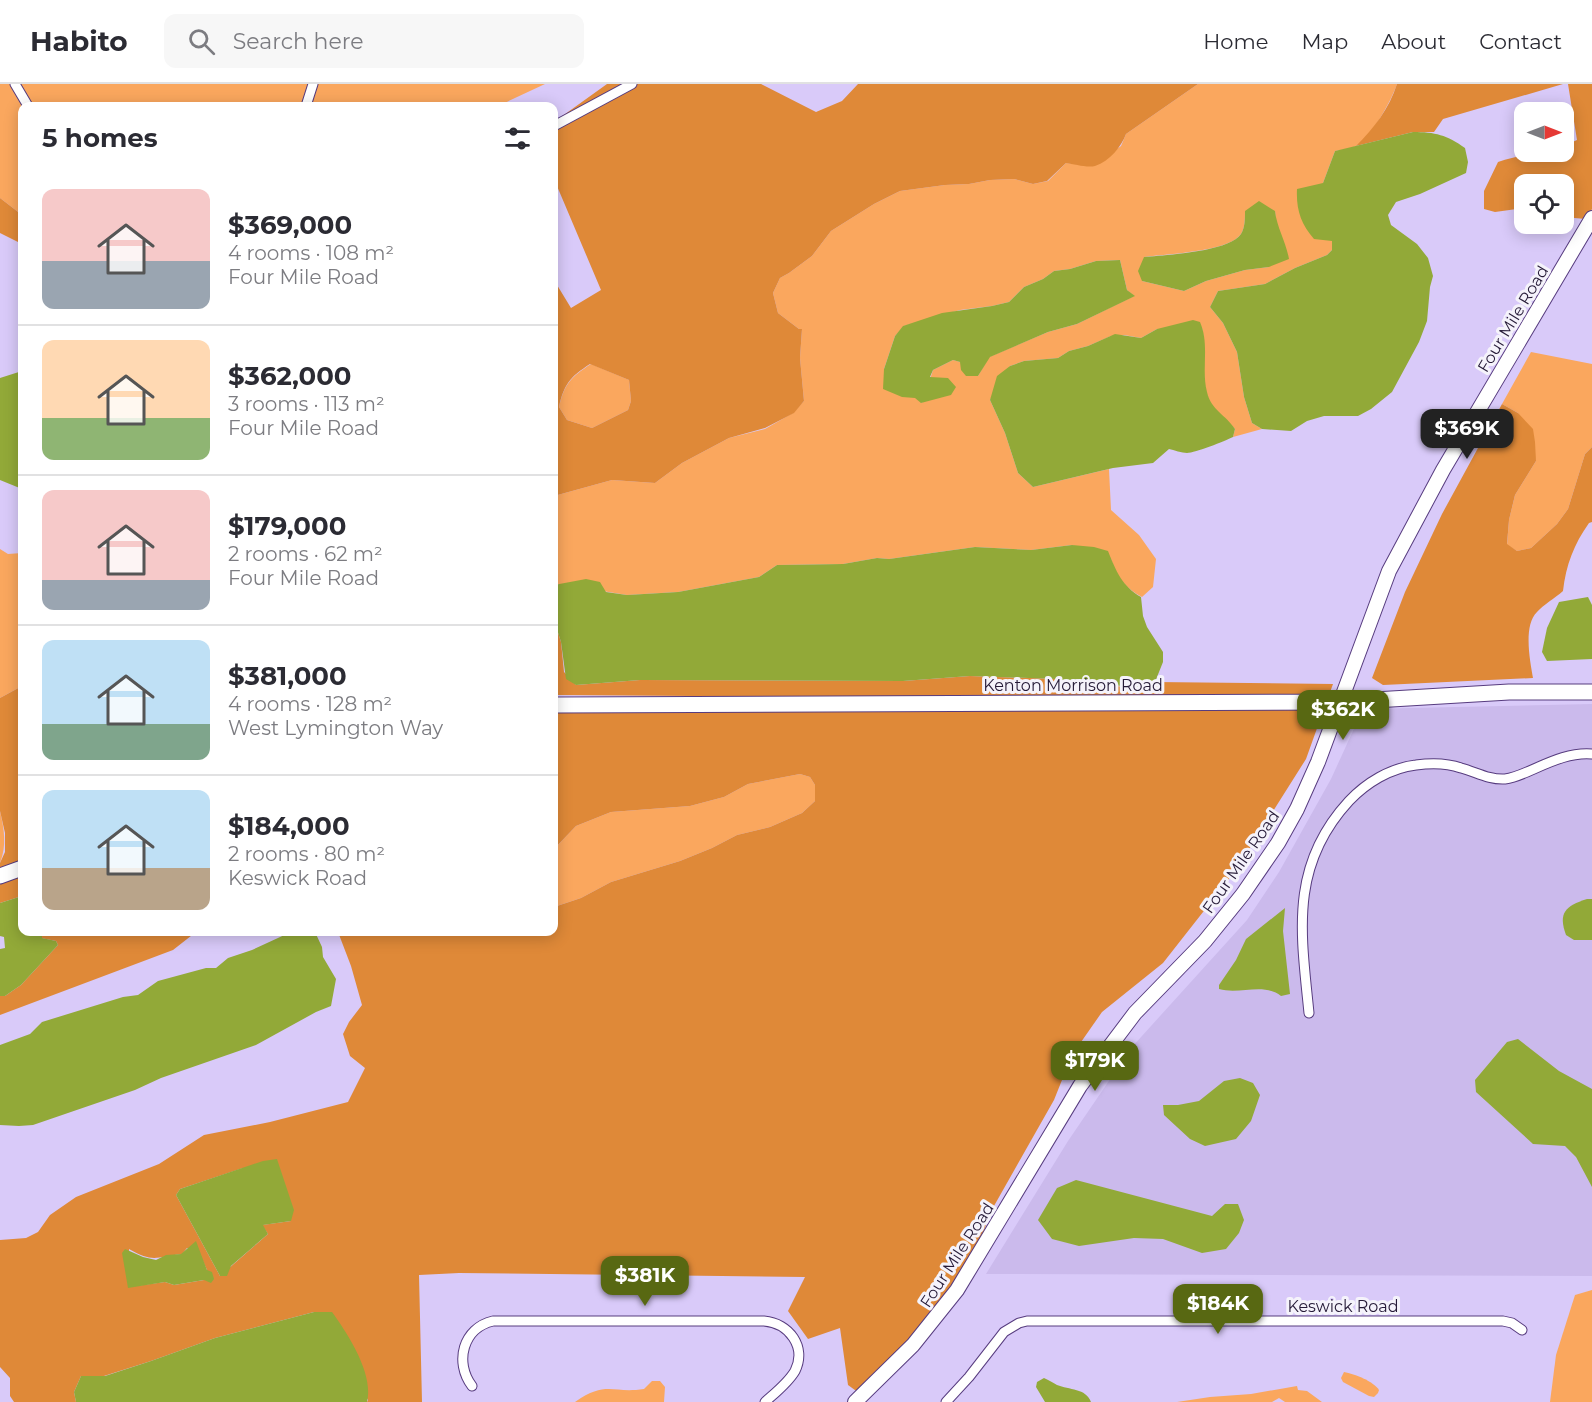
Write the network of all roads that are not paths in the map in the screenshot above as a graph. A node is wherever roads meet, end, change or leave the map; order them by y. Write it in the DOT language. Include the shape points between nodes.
graph roads {
  1 [pos="15,84"];
  2 [pos="313,84"];
  3 [pos="632,84"];
  4 [pos="26,102"];
  5 [pos="307,102"];
  6 [pos="558,124"];
  7 [pos="1592,218"];
  8 [pos="1592,692"];
  9 [pos="1341,702"];
  10 [pos="558,705"];
  11 [pos="1592,754"];
  12 [pos="18,869"];
  13 [pos="0,876"];
  14 [pos="1310,1013"];
  15 [pos="1522,1330"];
  16 [pos="472,1386"];
  17 [pos="765,1402"];
  18 [pos="855,1402"];
  19 [pos="946,1402"];
  1 -- 4 [label="street"];
  2 -- 5 [label="street"];
  3 -- 6 [label="street"];
  7 -- 9 [label="main road, Four Mile Road" via="1443,470 1389,571"];
  8 -- 9 [label="main road, Kenton Morrison Road" via="1509,692"];
  9 -- 10 [label="main road, Kenton Morrison Road"];
  9 -- 18 [label="main road, Four Mile Road" via="1297,809 1243,894 1205,941 1135,1013 1080,1086 957,1290 913,1345"];
  11 -- 14 [label="street" via="1565,756 1505,779 1488,778 1461,767 1413,765 1388,772 1358,792 1324,834 1305,890 1301,934"];
  12 -- 13 [label="main road"];
  15 -- 19 [label="street, Keswick Road" via="1503,1321 1027,1321 1004,1332"];
  16 -- 17 [label="street" via="464,1368 464,1346 472,1332 493,1321 764,1321 786,1329 799,1355 791,1377"];
}
